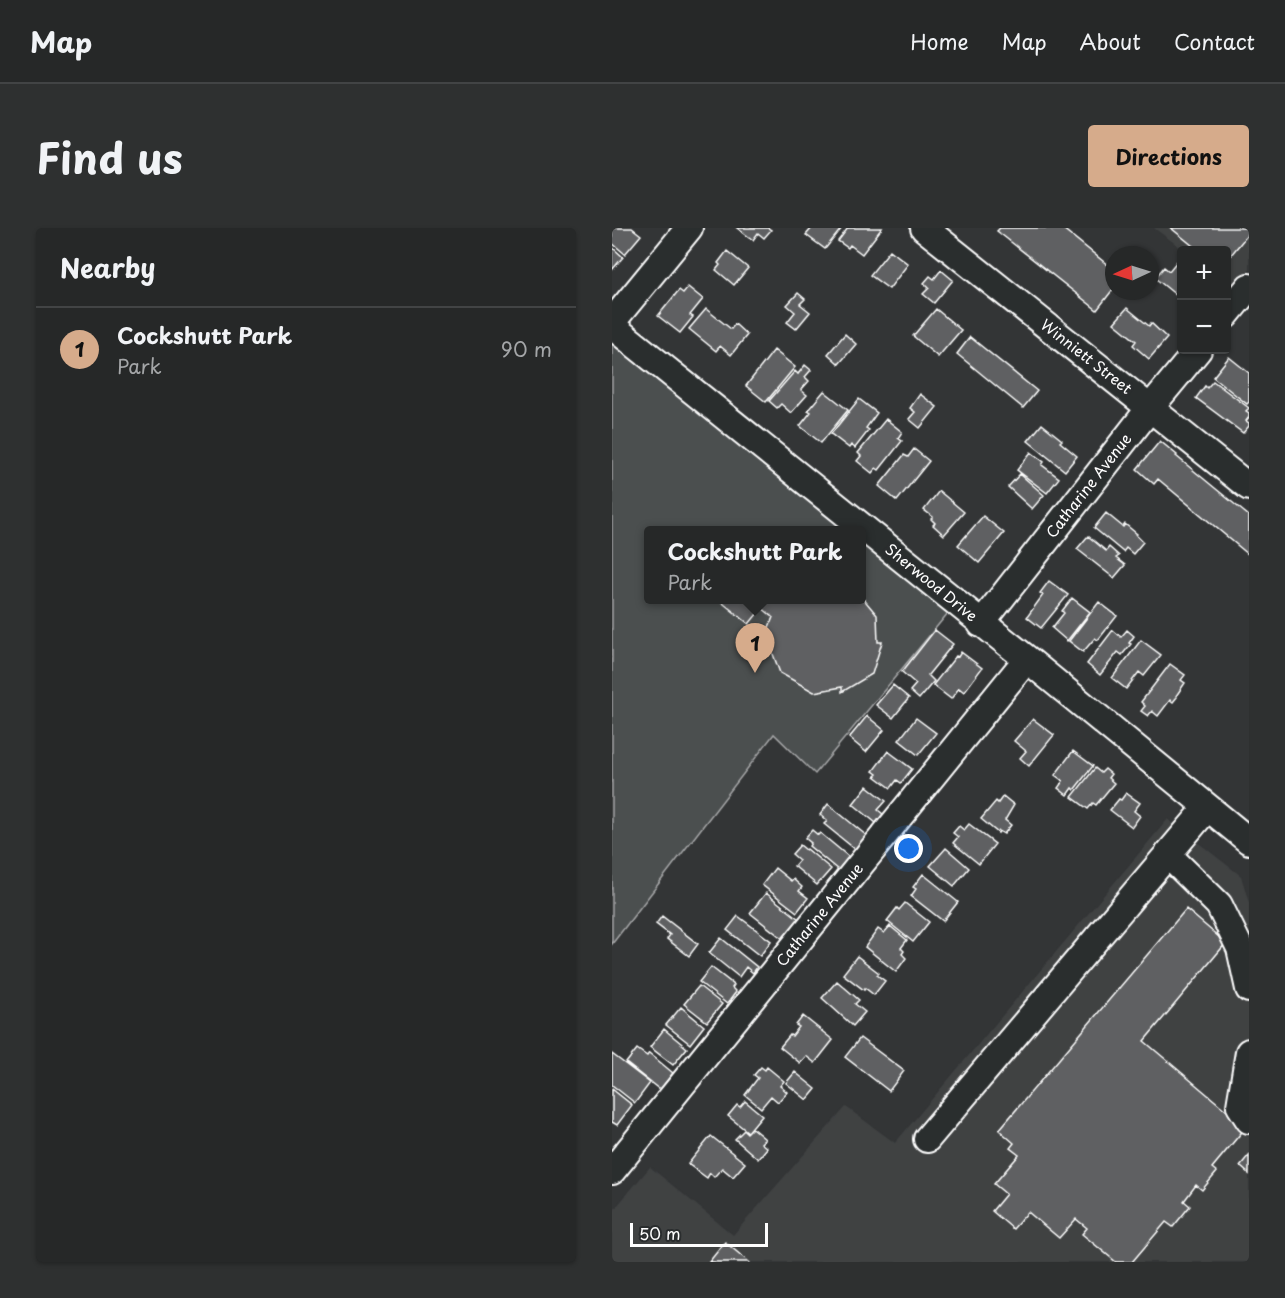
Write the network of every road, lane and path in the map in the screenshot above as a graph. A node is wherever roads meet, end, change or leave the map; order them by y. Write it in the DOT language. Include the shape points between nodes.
graph roads {
  1 [pos="689,228"];
  2 [pos="924,228"];
  3 [pos="1249,287"];
  4 [pos="1231,310"];
  5 [pos="612,324"];
  6 [pos="1195,354"];
  7 [pos="1150,408"];
  8 [pos="1249,487"];
  9 [pos="860,526"];
  10 [pos="866,531"];
  11 [pos="981,624"];
  12 [pos="1027,659"];
  13 [pos="1207,808"];
  14 [pos="1249,841"];
  15 [pos="1167,855"];
  16 [pos="1249,989"];
  17 [pos="1249,1052"];
  18 [pos="1249,1120"];
  19 [pos="927,1139"];
  20 [pos="612,1171"];
  1 -- 5 [label="street"];
  2 -- 7 [label="street, Winniett Street"];
  3 -- 4 [label="street"];
  5 -- 9 [label="street, Sherwood Drive"];
  6 -- 7 [label="street, Catharine Avenue"];
  7 -- 8 [label="street, Winniett Street"];
  7 -- 11 [label="street, Catharine Avenue"];
  10 -- 11 [label="street, Sherwood Drive"];
  11 -- 12 [label="street, Sherwood Drive"];
  12 -- 13 [label="street, Sherwood Drive"];
  12 -- 20 [label="street, Catharine Avenue"];
  13 -- 14 [label="street, Sherwood Drive"];
  13 -- 15 [label="street"];
  15 -- 16 [label="street" via="1219,905 1240,948"];
  15 -- 19 [label="street"];
  17 -- 18 [label="street" via="1240,1106"];
}
